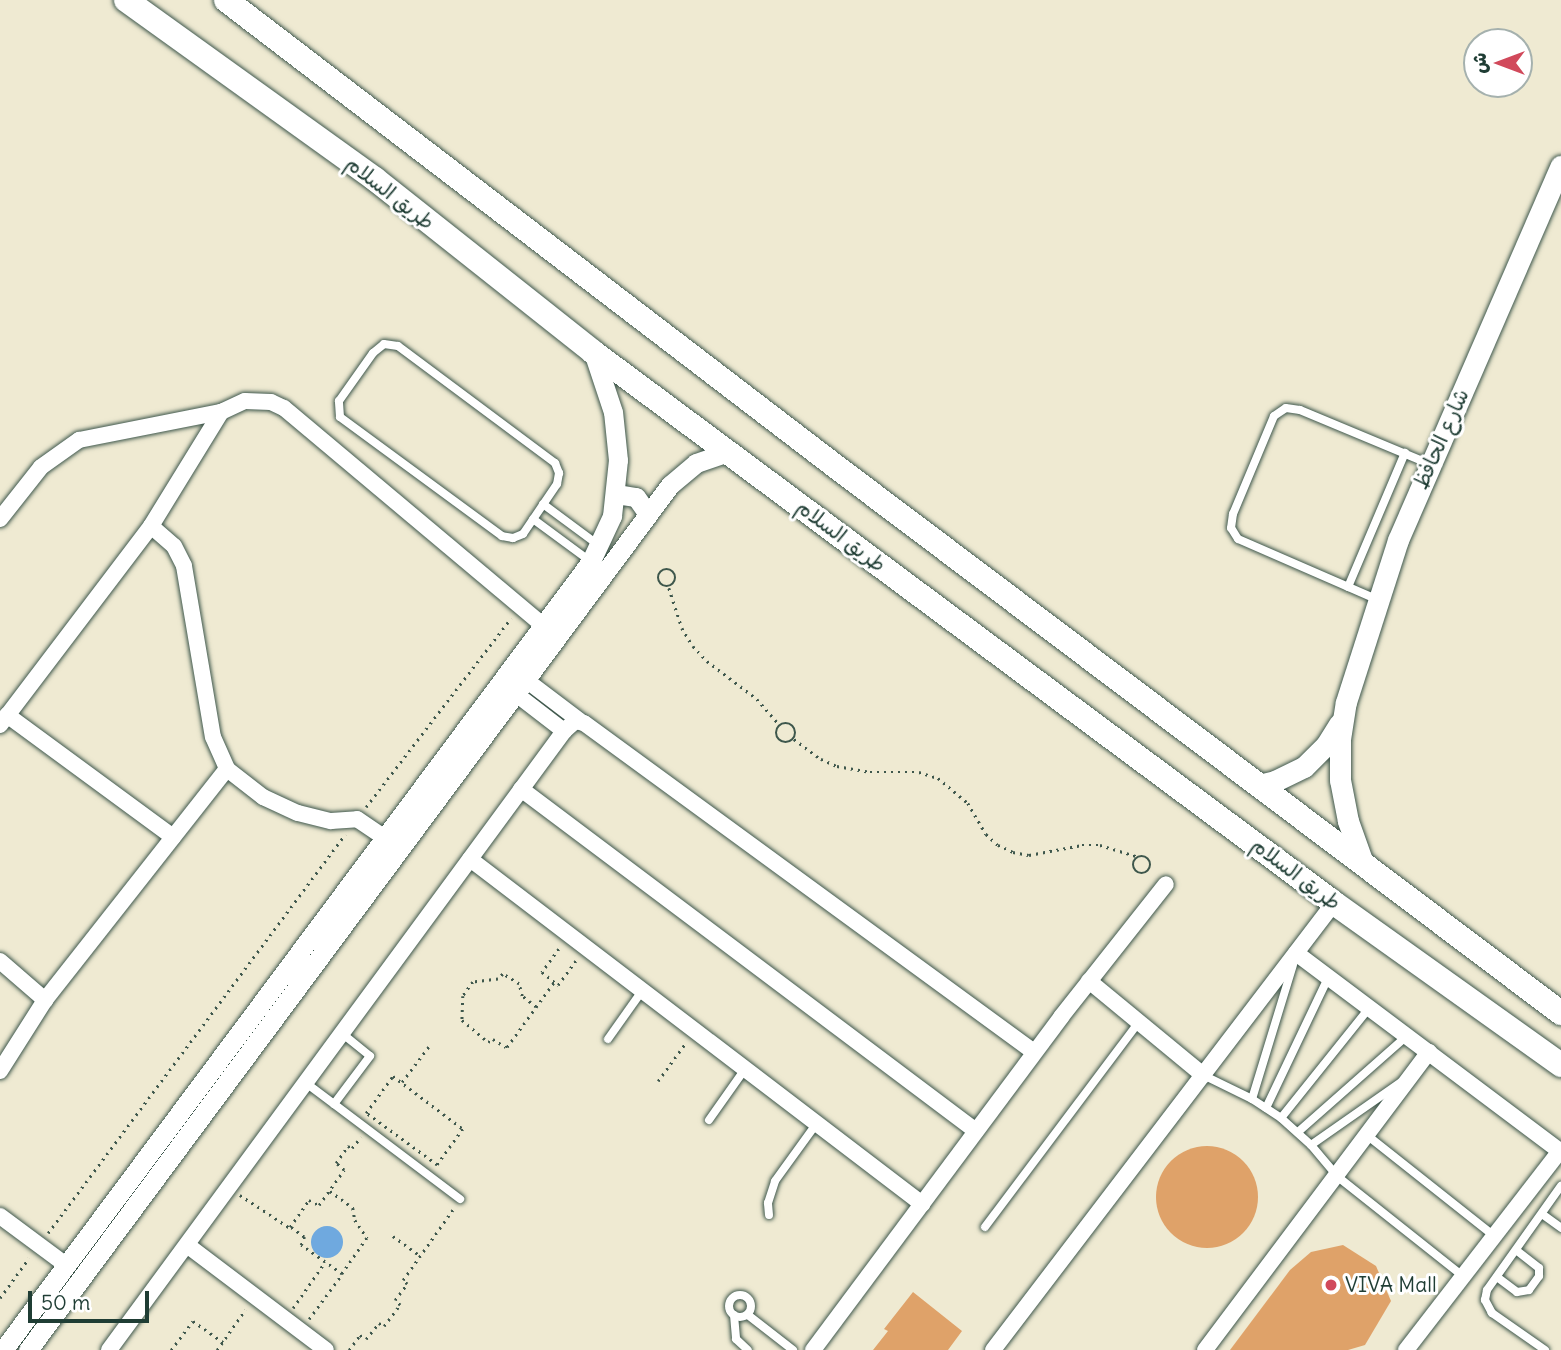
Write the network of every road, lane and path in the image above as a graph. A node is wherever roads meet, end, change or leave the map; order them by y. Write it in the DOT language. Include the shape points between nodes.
graph roads {
  1 [pos="126,0"];
  2 [pos="226,0"];
  3 [pos="1561,166"];
  4 [pos="593,352"];
  5 [pos="221,412"];
  6 [pos="728,452"];
  7 [pos="1405,453"];
  8 [pos="1430,464"];
  9 [pos="616,495"];
  10 [pos="543,504"];
  11 [pos="648,514"];
  12 [pos="0,519"];
  13 [pos="533,519"];
  14 [pos="151,526"];
  15 [pos="595,553"];
  16 [pos="669,587"];
  17 [pos="1348,587"];
  18 [pos="1377,599"];
  19 [pos="521,606"];
  20 [pos="551,631"];
  21 [pos="521,687"];
  22 [pos="1342,719"];
  23 [pos="3,720"];
  24 [pos="580,722"];
  25 [pos="780,725"];
  26 [pos="564,731"];
  27 [pos="794,739"];
  28 [pos="227,769"];
  29 [pos="1259,785"];
  30 [pos="521,789"];
  31 [pos="357,819"];
  32 [pos="173,836"];
  33 [pos="385,838"];
  34 [pos="1136,856"];
  35 [pos="470,859"];
  36 [pos="1363,863"];
  37 [pos="1166,884"];
  38 [pos="1335,903"];
  39 [pos="569,934"];
  40 [pos="585,947"];
  41 [pos="1296,953"];
  42 [pos="0,961"];
  43 [pos="1328,978"];
  44 [pos="1089,981"];
  45 [pos="554,982"];
  46 [pos="642,990"];
  47 [pos="45,1000"];
  48 [pos="536,1007"];
  49 [pos="1369,1008"];
  50 [pos="1561,1013"];
  51 [pos="1138,1023"];
  52 [pos="695,1030"];
  53 [pos="342,1033"];
  54 [pos="1407,1036"];
  55 [pos="608,1040"];
  56 [pos="430,1045"];
  57 [pos="1034,1052"];
  58 [pos="1429,1052"];
  59 [pos="1561,1065"];
  60 [pos="745,1069"];
  61 [pos="0,1071"];
  62 [pos="1413,1073"];
  63 [pos="1203,1075"];
  64 [pos="658,1081"];
  65 [pos="402,1082"];
  66 [pos="306,1083"];
  67 [pos="1252,1099"];
  68 [pos="334,1104"];
  69 [pos="1266,1108"];
  70 [pos="1281,1118"];
  71 [pos="374,1119"];
  72 [pos="709,1120"];
  73 [pos="817,1123"];
  74 [pos="367,1129"];
  75 [pos="975,1131"];
  76 [pos="1298,1132"];
  77 [pos="1368,1136"];
  78 [pos="1311,1144"];
  79 [pos="1561,1151"];
  80 [pos="1338,1177"];
  81 [pos="1561,1186"];
  82 [pos="229,1187"];
  83 [pos="330,1191"];
  84 [pos="460,1199"];
  85 [pos="922,1204"];
  86 [pos="1542,1214"];
  87 [pos="769,1215"];
  88 [pos="0,1216"];
  89 [pos="985,1227"];
  90 [pos="290,1228"];
  91 [pos="1561,1228"];
  92 [pos="1494,1236"];
  93 [pos="393,1237"];
  94 [pos="187,1244"];
  95 [pos="39,1245"];
  96 [pos="1516,1250"];
  97 [pos="420,1256"];
  98 [pos="325,1262"];
  99 [pos="66,1265"];
  100 [pos="342,1274"];
  101 [pos="1463,1276"];
  102 [pos="1497,1277"];
  103 [pos="255,1296"];
  104 [pos="0,1298"];
  105 [pos="734,1315"];
  106 [pos="748,1315"];
  107 [pos="285,1319"];
  108 [pos="301,1331"];
  109 [pos="223,1342"];
  110 [pos="3,1350"];
  111 [pos="27,1350"];
  112 [pos="109,1350"];
  113 [pos="171,1350"];
  114 [pos="217,1350"];
  115 [pos="326,1350"];
  116 [pos="349,1350"];
  117 [pos="748,1350"];
  118 [pos="793,1350"];
  119 [pos="813,1350"];
  120 [pos="993,1350"];
  121 [pos="1205,1350"];
  122 [pos="1406,1350"];
  123 [pos="1545,1350"];
  1 -- 4 [label="main road, طريق السلام" via="375,179"];
  2 -- 29 [label="main road"];
  3 -- 8 [label="main road, شارع الحافظ"];
  4 -- 6 [label="main road, طريق السلام"];
  4 -- 9 [label="street" via="618,436"];
  5 -- 12 [label="street" via="79,440 41,467"];
  5 -- 14 [label="street"];
  5 -- 19 [label="street" via="258,400 284,408"];
  6 -- 11 [label="street" via="682,473"];
  6 -- 38 [label="main road, طريق السلام"];
  7 -- 8 [label="lane"];
  7 -- 17 [label="lane"];
  7 -- 17 [label="lane" via="1293,408 1279,411 1271,423 1233,514 1234,534 1245,543"];
  8 -- 18 [label="main road, شارع الحافظ"];
  9 -- 11 [label="street" via="636,497"];
  9 -- 15 [label="street"];
  10 -- 13 [label="lane"];
  10 -- 13 [label="lane" via="559,478 551,459 398,346 378,348 339,401 337,412 343,421 502,536 518,537"];
  10 -- 15 [label="lane"];
  11 -- 20 [label="street"];
  13 -- 15 [label="lane"];
  14 -- 23 [label="street"];
  14 -- 28 [label="street" via="174,546 184,566 214,737"];
  15 -- 20 [label="street"];
  16 -- 16 [label="path" via="675,584 675,572 663,569 658,581"];
  16 -- 25 [label="path" via="693,646 757,699"];
  17 -- 18 [label="lane"];
  18 -- 22 [label="main road, شارع الحافظ"];
  19 -- 20 [label="street"];
  19 -- 31 [label="path"];
  20 -- 21 [label="street"];
  20 -- 33 [label="street"];
  21 -- 24 [label="street"];
  21 -- 26 [label="street"];
  21 -- 111 [label="street"];
  22 -- 29 [label="main road, شارع الحافظ" via="1326,745 1304,767"];
  22 -- 36 [label="main road, شارع الحافظ" via="1343,800"];
  23 -- 32 [label="street"];
  24 -- 26 [label="street" via="571,723"];
  24 -- 57 [label="street"];
  25 -- 27 [label="path" via="792,725"];
  25 -- 27 [label="path" via="776,730 781,742"];
  26 -- 30 [label="street"];
  27 -- 34 [label="path" via="837,766 870,772 919,772 938,778 968,803 986,834 1013,852 1029,855 1100,845"];
  28 -- 31 [label="street" via="263,797 298,813 331,821"];
  28 -- 32 [label="street"];
  29 -- 36 [label="main road"];
  30 -- 35 [label="street"];
  30 -- 75 [label="street"];
  31 -- 33 [label="street"];
  31 -- 95 [label="path"];
  32 -- 47 [label="street"];
  33 -- 99 [label="street"];
  34 -- 34 [label="path" via="1133,870 1150,871 1150,860"];
  35 -- 39 [label="street"];
  35 -- 53 [label="street"];
  36 -- 50 [label="main road"];
  37 -- 44 [label="street"];
  38 -- 41 [label="street"];
  38 -- 59 [label="main road, طريق السلام"];
  39 -- 40 [label="street"];
  39 -- 45 [label="path" via="542,972"];
  40 -- 45 [label="path" via="559,984"];
  40 -- 46 [label="street"];
  41 -- 43 [label="street"];
  41 -- 63 [label="street"];
  41 -- 67 [label="lane"];
  42 -- 47 [label="street"];
  43 -- 49 [label="street"];
  43 -- 69 [label="lane"];
  44 -- 51 [label="street"];
  44 -- 57 [label="street"];
  45 -- 48 [label="path"];
  46 -- 52 [label="street"];
  46 -- 55 [label="lane"];
  47 -- 61 [label="street"];
  48 -- 48 [label="path" via="522,996 518,983 503,974 498,979 473,982 463,996 461,1020 488,1042 494,1038 506,1047"];
  49 -- 54 [label="street"];
  49 -- 70 [label="lane"];
  51 -- 63 [label="street"];
  51 -- 89 [label="lane"];
  52 -- 60 [label="street"];
  52 -- 64 [label="path"];
  53 -- 66 [label="street"];
  53 -- 68 [label="lane" via="371,1055"];
  54 -- 58 [label="street"];
  54 -- 76 [label="lane"];
  56 -- 65 [label="path"];
  57 -- 75 [label="street"];
  58 -- 62 [label="street"];
  58 -- 79 [label="street"];
  60 -- 72 [label="lane"];
  60 -- 73 [label="street"];
  62 -- 77 [label="street"];
  62 -- 78 [label="lane"];
  63 -- 67 [label="lane"];
  63 -- 120 [label="street"];
  65 -- 71 [label="path" via="393,1076 379,1094 366,1112"];
  65 -- 71 [label="path" via="463,1129 446,1153 436,1165"];
  66 -- 68 [label="lane"];
  66 -- 82 [label="street"];
  67 -- 69 [label="lane"];
  68 -- 74 [label="lane"];
  69 -- 70 [label="lane"];
  70 -- 76 [label="lane"];
  71 -- 74 [label="path"];
  73 -- 85 [label="street"];
  73 -- 87 [label="lane" via="775,1181"];
  74 -- 83 [label="path" via="336,1163 344,1170"];
  74 -- 84 [label="lane"];
  75 -- 85 [label="street"];
  76 -- 78 [label="lane"];
  77 -- 80 [label="street"];
  77 -- 92 [label="lane"];
  78 -- 80 [label="lane"];
  79 -- 92 [label="street"];
  80 -- 101 [label="lane"];
  80 -- 121 [label="street"];
  81 -- 86 [label="lane"];
  82 -- 90 [label="path"];
  82 -- 94 [label="street"];
  83 -- 90 [label="path" via="318,1206 309,1200"];
  83 -- 100 [label="path" via="353,1208 355,1220 368,1238"];
  84 -- 97 [label="path"];
  85 -- 119 [label="street"];
  86 -- 91 [label="lane"];
  86 -- 96 [label="lane"];
  88 -- 95 [label="street"];
  90 -- 98 [label="path" via="304,1237 301,1244"];
  92 -- 101 [label="street"];
  93 -- 97 [label="path"];
  94 -- 103 [label="street"];
  94 -- 112 [label="street"];
  95 -- 99 [label="street"];
  95 -- 104 [label="path"];
  96 -- 102 [label="lane"];
  96 -- 102 [label="lane" via="1539,1268 1539,1276 1529,1290 1517,1292"];
  97 -- 116 [label="path" via="403,1280 407,1284 395,1300 400,1305 384,1326 379,1323 366,1339 360,1335"];
  98 -- 100 [label="path"];
  98 -- 107 [label="path"];
  99 -- 110 [label="street"];
  100 -- 108 [label="path"];
  101 -- 122 [label="street"];
  102 -- 123 [label="lane" via="1485,1295 1488,1309"];
  103 -- 107 [label="street"];
  103 -- 109 [label="path"];
  105 -- 106 [label="lane"];
  105 -- 106 [label="lane" via="729,1304 742,1295 751,1303"];
  105 -- 117 [label="lane" via="736,1339"];
  106 -- 118 [label="lane"];
  107 -- 108 [label="street"];
  108 -- 115 [label="street"];
  109 -- 113 [label="path" via="193,1321"];
  109 -- 114 [label="path"];
}
